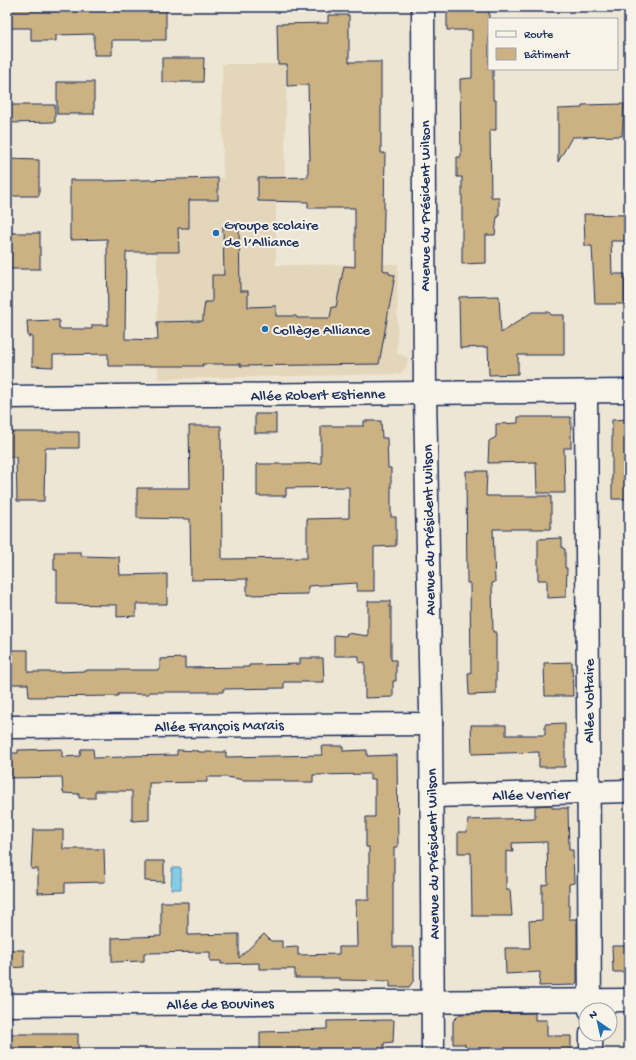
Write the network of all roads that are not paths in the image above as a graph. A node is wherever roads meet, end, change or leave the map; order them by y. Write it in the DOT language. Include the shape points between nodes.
graph roads {
  1 [pos="423,7"];
  2 [pos="629,391"];
  3 [pos="586,392"];
  4 [pos="425,393"];
  5 [pos="7,397"];
  6 [pos="431,724"];
  7 [pos="7,727"];
  8 [pos="629,791"];
  9 [pos="589,792"];
  10 [pos="432,796"];
  11 [pos="629,1000"];
  12 [pos="434,1001"];
  13 [pos="590,1002"];
  14 [pos="613,1002"];
  15 [pos="578,1005"];
  16 [pos="7,1006"];
  17 [pos="591,1042"];
  18 [pos="433,1053"];
  19 [pos="591,1053"];
  1 -- 4 [label="street, Avenue du Président Wilson"];
  2 -- 3 [label="street, Allée Robert Estienne"];
  3 -- 4 [label="street, Allée Robert Estienne"];
  3 -- 9 [label="street, Allée Voltaire"];
  4 -- 5 [label="street, Allée Robert Estienne"];
  4 -- 6 [label="street, Avenue du Président Wilson"];
  6 -- 7 [label="street, Allée François Marais"];
  6 -- 10 [label="street, Avenue du Président Wilson"];
  8 -- 9 [label="street, Allée Verrier"];
  9 -- 10 [label="street, Allée Verrier"];
  9 -- 13 [label="street, Allée Voltaire"];
  10 -- 12 [label="street, Avenue du Président Wilson"];
  11 -- 14 [label="street, Allée de Bouvines"];
  12 -- 15 [label="street, Allée de Bouvines"];
  12 -- 16 [label="street, Allée de Bouvines"];
  12 -- 18 [label="street, Avenue du Président Wilson"];
  17 -- 19 [label="street"];
}
